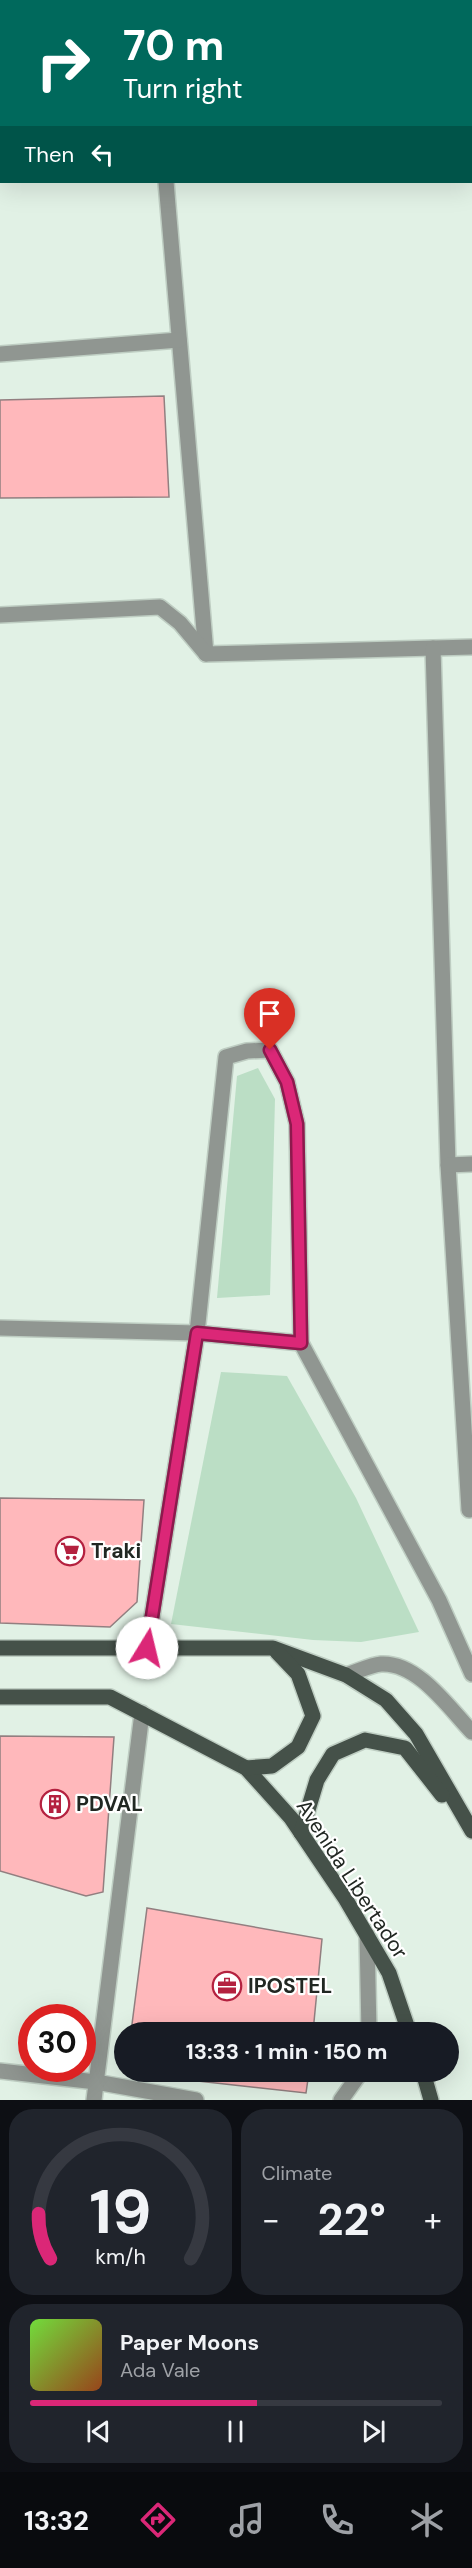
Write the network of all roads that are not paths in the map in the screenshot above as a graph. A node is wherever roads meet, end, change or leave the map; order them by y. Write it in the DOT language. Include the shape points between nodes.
graph roads {
  1 [pos="166,183"];
  2 [pos="180,340"];
  3 [pos="0,354"];
  4 [pos="0,615"];
  5 [pos="472,647"];
  6 [pos="433,648"];
  7 [pos="206,654"];
  8 [pos="472,1164"];
  9 [pos="448,1165"];
  10 [pos="0,1328"];
  11 [pos="197,1333"];
  12 [pos="301,1343"];
  13 [pos="469,1510"];
  14 [pos="0,1648"];
  15 [pos="147,1648"];
  16 [pos="273,1648"];
  17 [pos="472,1674"];
  18 [pos="346,1675"];
  19 [pos="0,1697"];
  20 [pos="142,1713"];
  21 [pos="472,1732"];
  22 [pos="246,1768"];
  23 [pos="472,1832"];
  24 [pos="301,1833"];
  25 [pos="367,1935"];
  26 [pos="369,2022"];
  27 [pos="406,2022"];
  28 [pos="0,2071"];
  29 [pos="18,2073"];
  30 [pos="96,2082"];
  31 [pos="354,2082"];
  32 [pos="426,2082"];
  33 [pos="94,2100"];
  34 [pos="196,2100"];
  35 [pos="342,2100"];
  36 [pos="431,2100"];
  1 -- 2 [label="street"];
  2 -- 3 [label="street"];
  2 -- 7 [label="street"];
  4 -- 7 [label="street" via="160,607"];
  5 -- 6 [label="street"];
  6 -- 7 [label="street"];
  6 -- 9 [label="street"];
  8 -- 9 [label="street"];
  9 -- 13 [label="street"];
  10 -- 11 [label="street"];
  11 -- 12 [label="street"];
  11 -- 12 [label="street" via="226,1057 270,1050 287,1082 297,1124"];
  11 -- 15 [label="street"];
  12 -- 17 [label="street" via="439,1600"];
  14 -- 15 [label="main road"];
  15 -- 16 [label="main road"];
  16 -- 18 [label="main road"];
  16 -- 22 [label="main road" via="298,1674 313,1716 298,1747 272,1766"];
  18 -- 21 [label="street" via="381,1664 416,1673"];
  18 -- 23 [label="main road" via="386,1700 416,1734"];
  19 -- 20 [label="main road, Avenida Libertador" via="110,1697"];
  20 -- 22 [label="main road, Avenida Libertador"];
  20 -- 30 [label="street"];
  22 -- 24 [label="main road, Avenida Libertador"];
  23 -- 24 [label="main road" via="405,1748 365,1740 333,1754 317,1780"];
  24 -- 25 [label="main road, Avenida Libertador"];
  25 -- 26 [label="street"];
  25 -- 27 [label="main road, Avenida Libertador" via="389,1973"];
  28 -- 29 [label="street"];
  30 -- 33 [label="street"];
  30 -- 34 [label="street"];
  31 -- 35 [label="street"];
  32 -- 36 [label="main road"];
}
